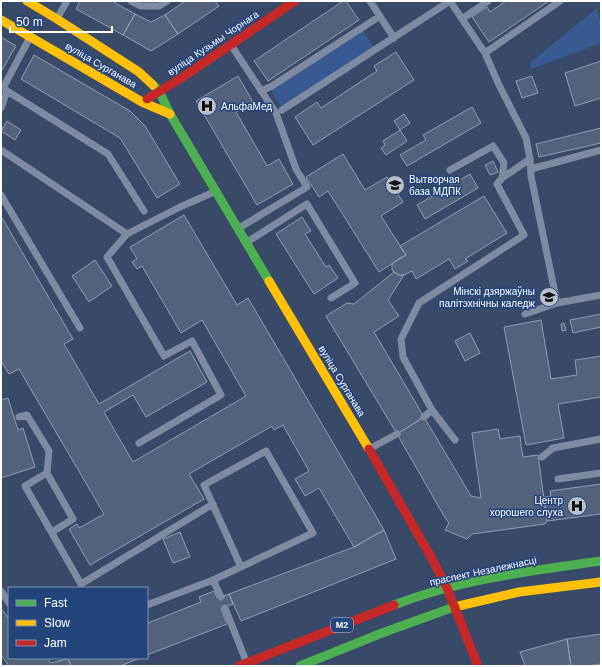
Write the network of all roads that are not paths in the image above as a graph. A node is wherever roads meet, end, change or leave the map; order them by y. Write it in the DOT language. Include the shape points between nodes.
graph roads {
  1 [pos="27,1"];
  2 [pos="68,1"];
  3 [pos="131,1"];
  4 [pos="167,1"];
  5 [pos="295,1"];
  6 [pos="370,1"];
  7 [pos="450,1"];
  8 [pos="488,1"];
  9 [pos="560,1"];
  10 [pos="39,5"];
  11 [pos="380,16"];
  12 [pos="57,19"];
  13 [pos="462,19"];
  14 [pos="1,20"];
  15 [pos="30,36"];
  16 [pos="394,38"];
  17 [pos="231,44"];
  18 [pos="485,53"];
  19 [pos="4,88"];
  20 [pos="261,91"];
  21 [pos="159,92"];
  22 [pos="142,102"];
  23 [pos="1,108"];
  24 [pos="282,110"];
  25 [pos="170,114"];
  26 [pos="1,150"];
  27 [pos="601,150"];
  28 [pos="530,159"];
  29 [pos="530,169"];
  30 [pos="450,170"];
  31 [pos="502,178"];
  32 [pos="216,191"];
  33 [pos="1,196"];
  34 [pos="144,210"];
  35 [pos="239,228"];
  36 [pos="127,234"];
  37 [pos="247,242"];
  38 [pos="601,295"];
  39 [pos="331,298"];
  40 [pos="557,303"];
  41 [pos="525,314"];
  42 [pos="80,328"];
  43 [pos="432,410"];
  44 [pos="19,417"];
  45 [pos="424,417"];
  46 [pos="396,434"];
  47 [pos="601,439"];
  48 [pos="455,440"];
  49 [pos="139,443"];
  50 [pos="370,450"];
  51 [pos="542,457"];
  52 [pos="47,473"];
  53 [pos="601,473"];
  54 [pos="558,479"];
  55 [pos="213,504"];
  56 [pos="52,532"];
  57 [pos="601,561"];
  58 [pos="241,567"];
  59 [pos="213,580"];
  60 [pos="601,582"];
  61 [pos="447,588"];
  62 [pos="1,591"];
  63 [pos="221,597"];
  64 [pos="8,602"];
  65 [pos="148,605"];
  66 [pos="454,607"];
  67 [pos="225,608"];
  68 [pos="243,664"];
  69 [pos="300,666"];
  70 [pos="478,666"];
  1 -- 10 [label="main road, вуліца Сурганава"];
  2 -- 12 [label="lane"];
  3 -- 4 [label="lane" via="140,6 159,6"];
  5 -- 17 [label="main road, вуліца Кузьмы Чорнага"];
  6 -- 11 [label="lane"];
  7 -- 13 [label="lane"];
  7 -- 16 [label="lane"];
  8 -- 13 [label="lane"];
  9 -- 18 [label="lane"];
  10 -- 12 [label="main road, вуліца Сурганава"];
  11 -- 16 [label="lane"];
  11 -- 20 [label="lane"];
  12 -- 21 [label="main road, вуліца Сурганава" via="139,72"];
  13 -- 18 [label="lane"];
  14 -- 15 [label="main road, вуліца Сурганава"];
  15 -- 19 [label="lane"];
  15 -- 22 [label="main road, вуліца Сурганава"];
  16 -- 24 [label="lane"];
  17 -- 20 [label="lane"];
  17 -- 21 [label="main road, вуліца Кузьмы Чорнага"];
  18 -- 28 [label="lane" via="526,138"];
  19 -- 23 [label="lane"];
  19 -- 34 [label="lane" via="108,154"];
  20 -- 35 [label="lane" via="276,112 296,169 307,187"];
  21 -- 22 [label="main road, вуліца Кузьмы Чорнага"];
  21 -- 25 [label="main road, вуліца Сурганава"];
  22 -- 25 [label="main road, вуліца Сурганава"];
  25 -- 32 [label="main road, вуліца Сурганава"];
  26 -- 36 [label="lane"];
  27 -- 29 [label="lane"];
  28 -- 29 [label="lane"];
  28 -- 31 [label="lane"];
  29 -- 40 [label="lane"];
  30 -- 31 [label="lane" via="493,146 504,163"];
  31 -- 43 [label="lane" via="497,184 524,235 419,303 401,339 403,357"];
  32 -- 35 [label="main road, вуліца Сурганава"];
  32 -- 36 [label="lane"];
  33 -- 42 [label="lane"];
  35 -- 37 [label="main road, вуліца Сурганава"];
  36 -- 49 [label="lane" via="107,257 164,356 192,341 221,395"];
  37 -- 39 [label="lane" via="307,204 355,283"];
  37 -- 50 [label="main road, вуліца Сурганава"];
  38 -- 40 [label="lane"];
  40 -- 41 [label="lane"];
  43 -- 45 [label="lane"];
  43 -- 48 [label="lane"];
  44 -- 52 [label="lane" via="27,415 49,451"];
  46 -- 50 [label="lane"];
  47 -- 51 [label="lane" via="553,448"];
  50 -- 61 [label="main road, вуліца Сурганава"];
  52 -- 56 [label="lane" via="73,519"];
  52 -- 56 [label="lane" via="25,486"];
  53 -- 54 [label="lane"];
  55 -- 56 [label="lane" via="82,584"];
  55 -- 58 [label="lane"];
  55 -- 58 [label="lane" via="204,485 266,451 313,533"];
  57 -- 61 [label="main road, праспект Незалежнасці / М2" via="514,574"];
  58 -- 59 [label="lane"];
  59 -- 63 [label="lane"];
  59 -- 65 [label="lane"];
  60 -- 66 [label="main road, М2" via="519,592"];
  61 -- 66 [label="main road, вуліца Сурганава"];
  61 -- 68 [label="main road, праспект Незалежнасці / М2" via="405,601"];
  62 -- 64 [label="lane"];
  66 -- 69 [label="main road, М2"];
  66 -- 70 [label="main road, вуліца Сурганава"];
  67 -- 68 [label="lane"];
}
